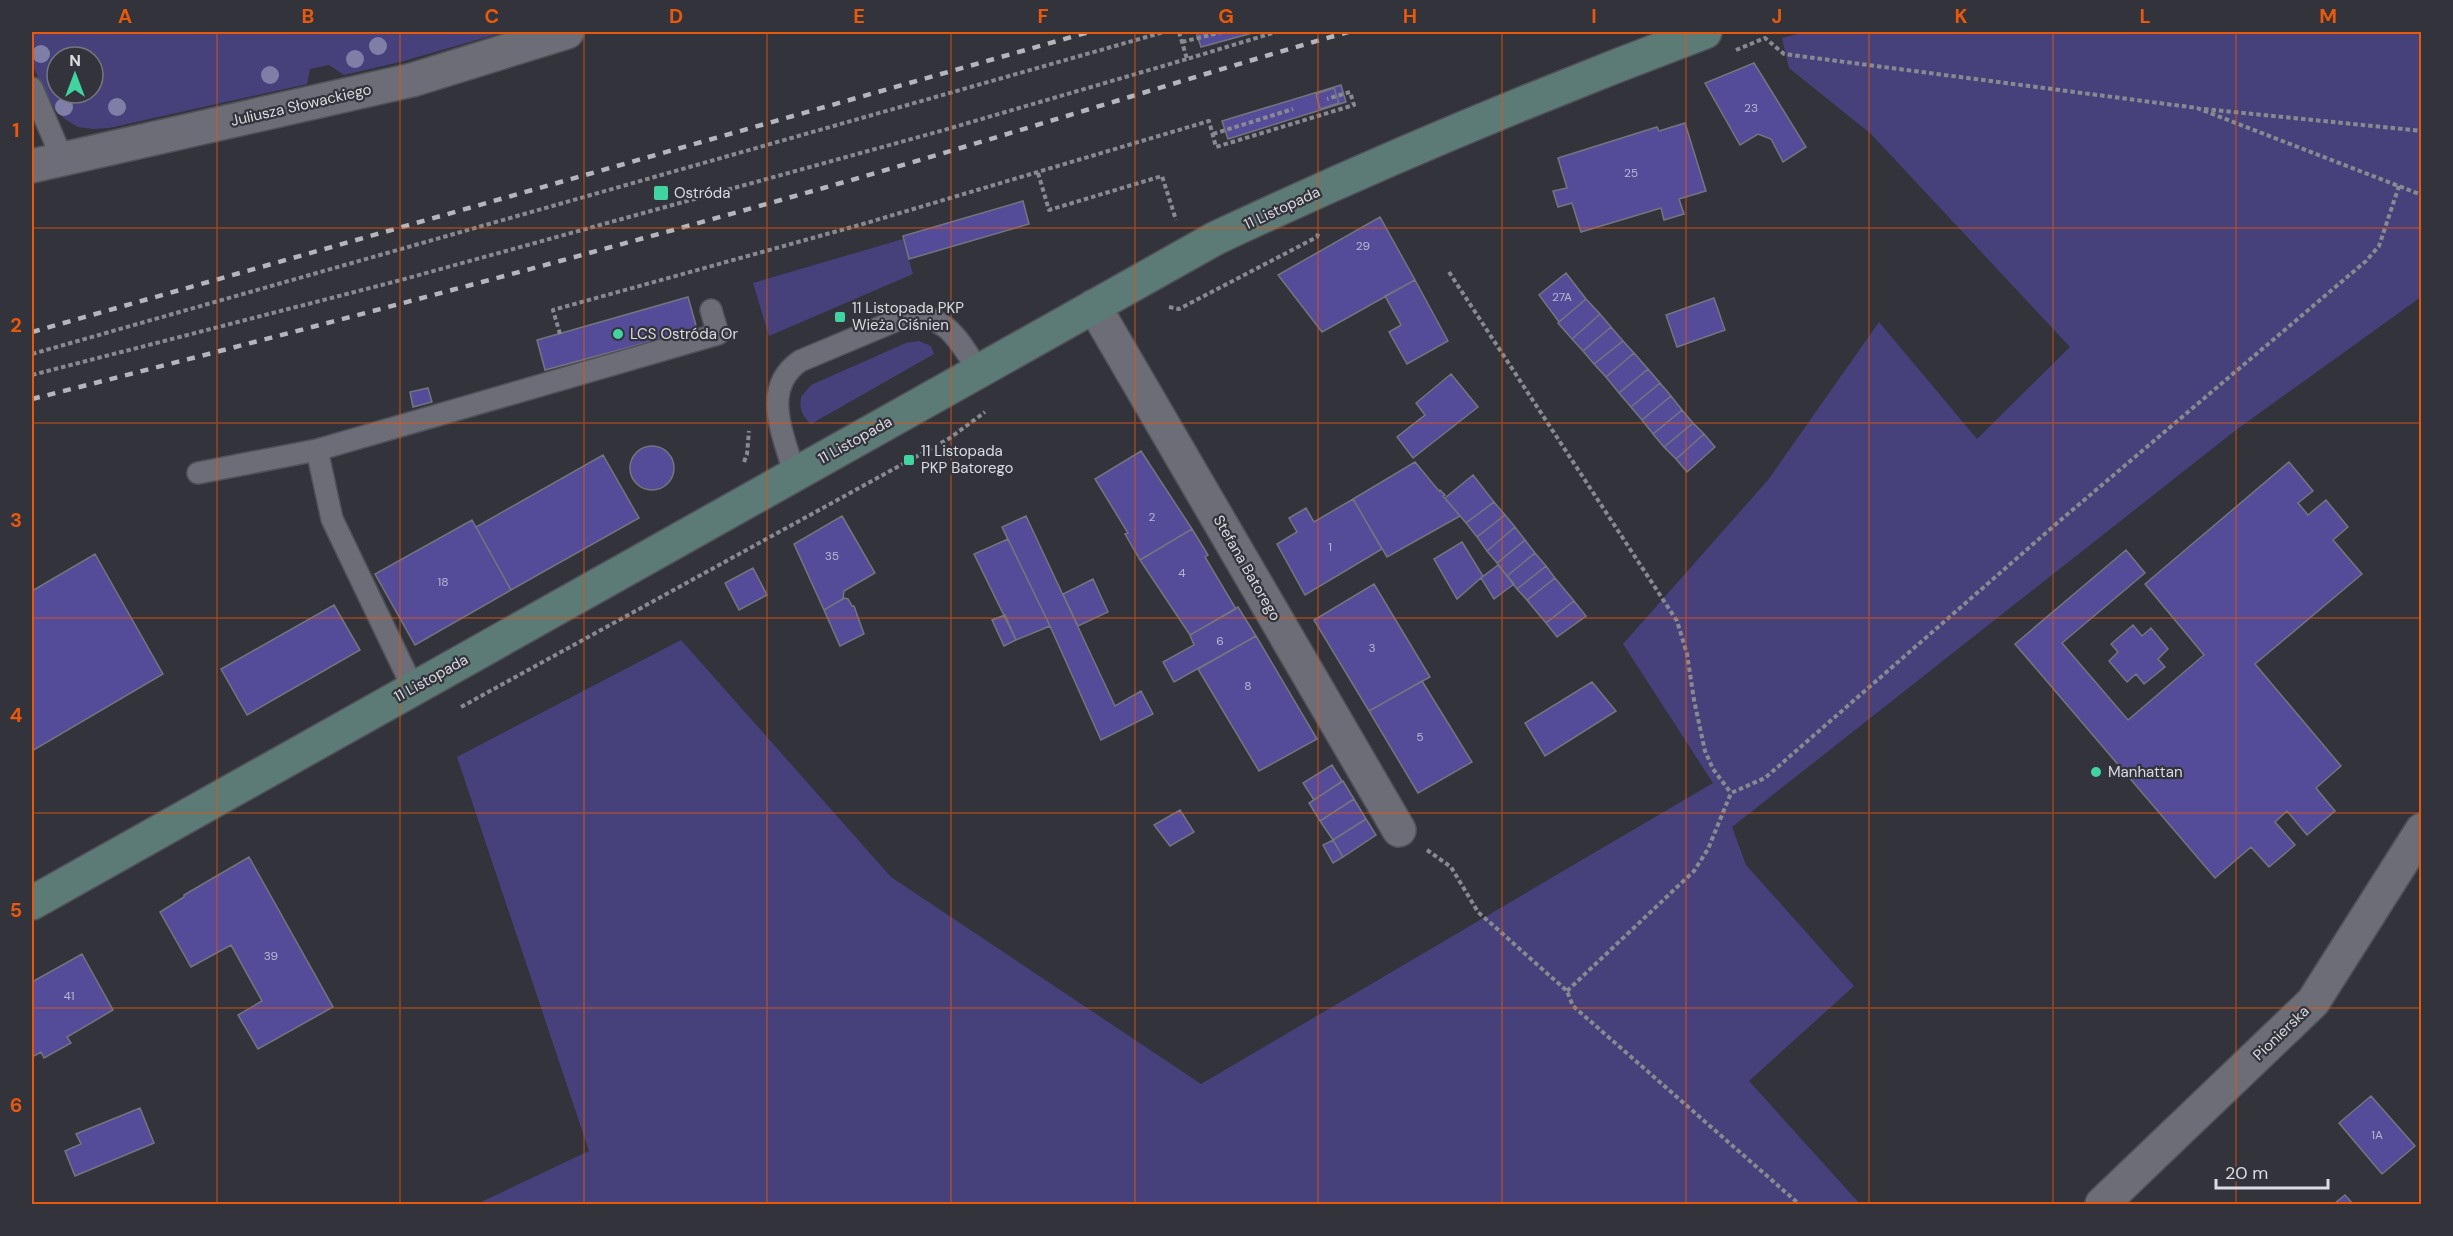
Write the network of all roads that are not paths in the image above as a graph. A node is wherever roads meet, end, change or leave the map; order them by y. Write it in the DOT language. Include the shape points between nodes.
graph roads {
  1 [pos="567,32"];
  2 [pos="1716,43"];
  3 [pos="32,88"];
  4 [pos="47,162"];
  5 [pos="1094,306"];
  6 [pos="711,310"];
  7 [pos="978,370"];
  8 [pos="317,450"];
  9 [pos="198,473"];
  10 [pos="794,473"];
  11 [pos="413,688"];
  12 [pos="1399,830"];
  13 [pos="2421,830"];
  14 [pos="32,903"];
  15 [pos="2102,1204"];
  1 -- 4 [label="street, Juliusza Słowackiego" via="412,80"];
  2 -- 5 [label="main road, 11 Listopada" via="1573,83 1305,196 1216,238"];
  3 -- 4 [label="lane"];
  5 -- 7 [label="main road, 11 Listopada"];
  5 -- 12 [label="street, Stefana Batorego"];
  6 -- 8 [label="lane" via="718,334"];
  7 -- 10 [label="main road, 11 Listopada"];
  7 -- 10 [label="lane" via="956,335 933,318 919,315 907,316 800,361 788,369 777,396"];
  8 -- 9 [label="lane"];
  8 -- 11 [label="lane" via="332,519"];
  10 -- 11 [label="main road, 11 Listopada"];
  11 -- 14 [label="main road, 11 Listopada"];
  13 -- 15 [label="street, Pionierska" via="2313,1002"];
}
